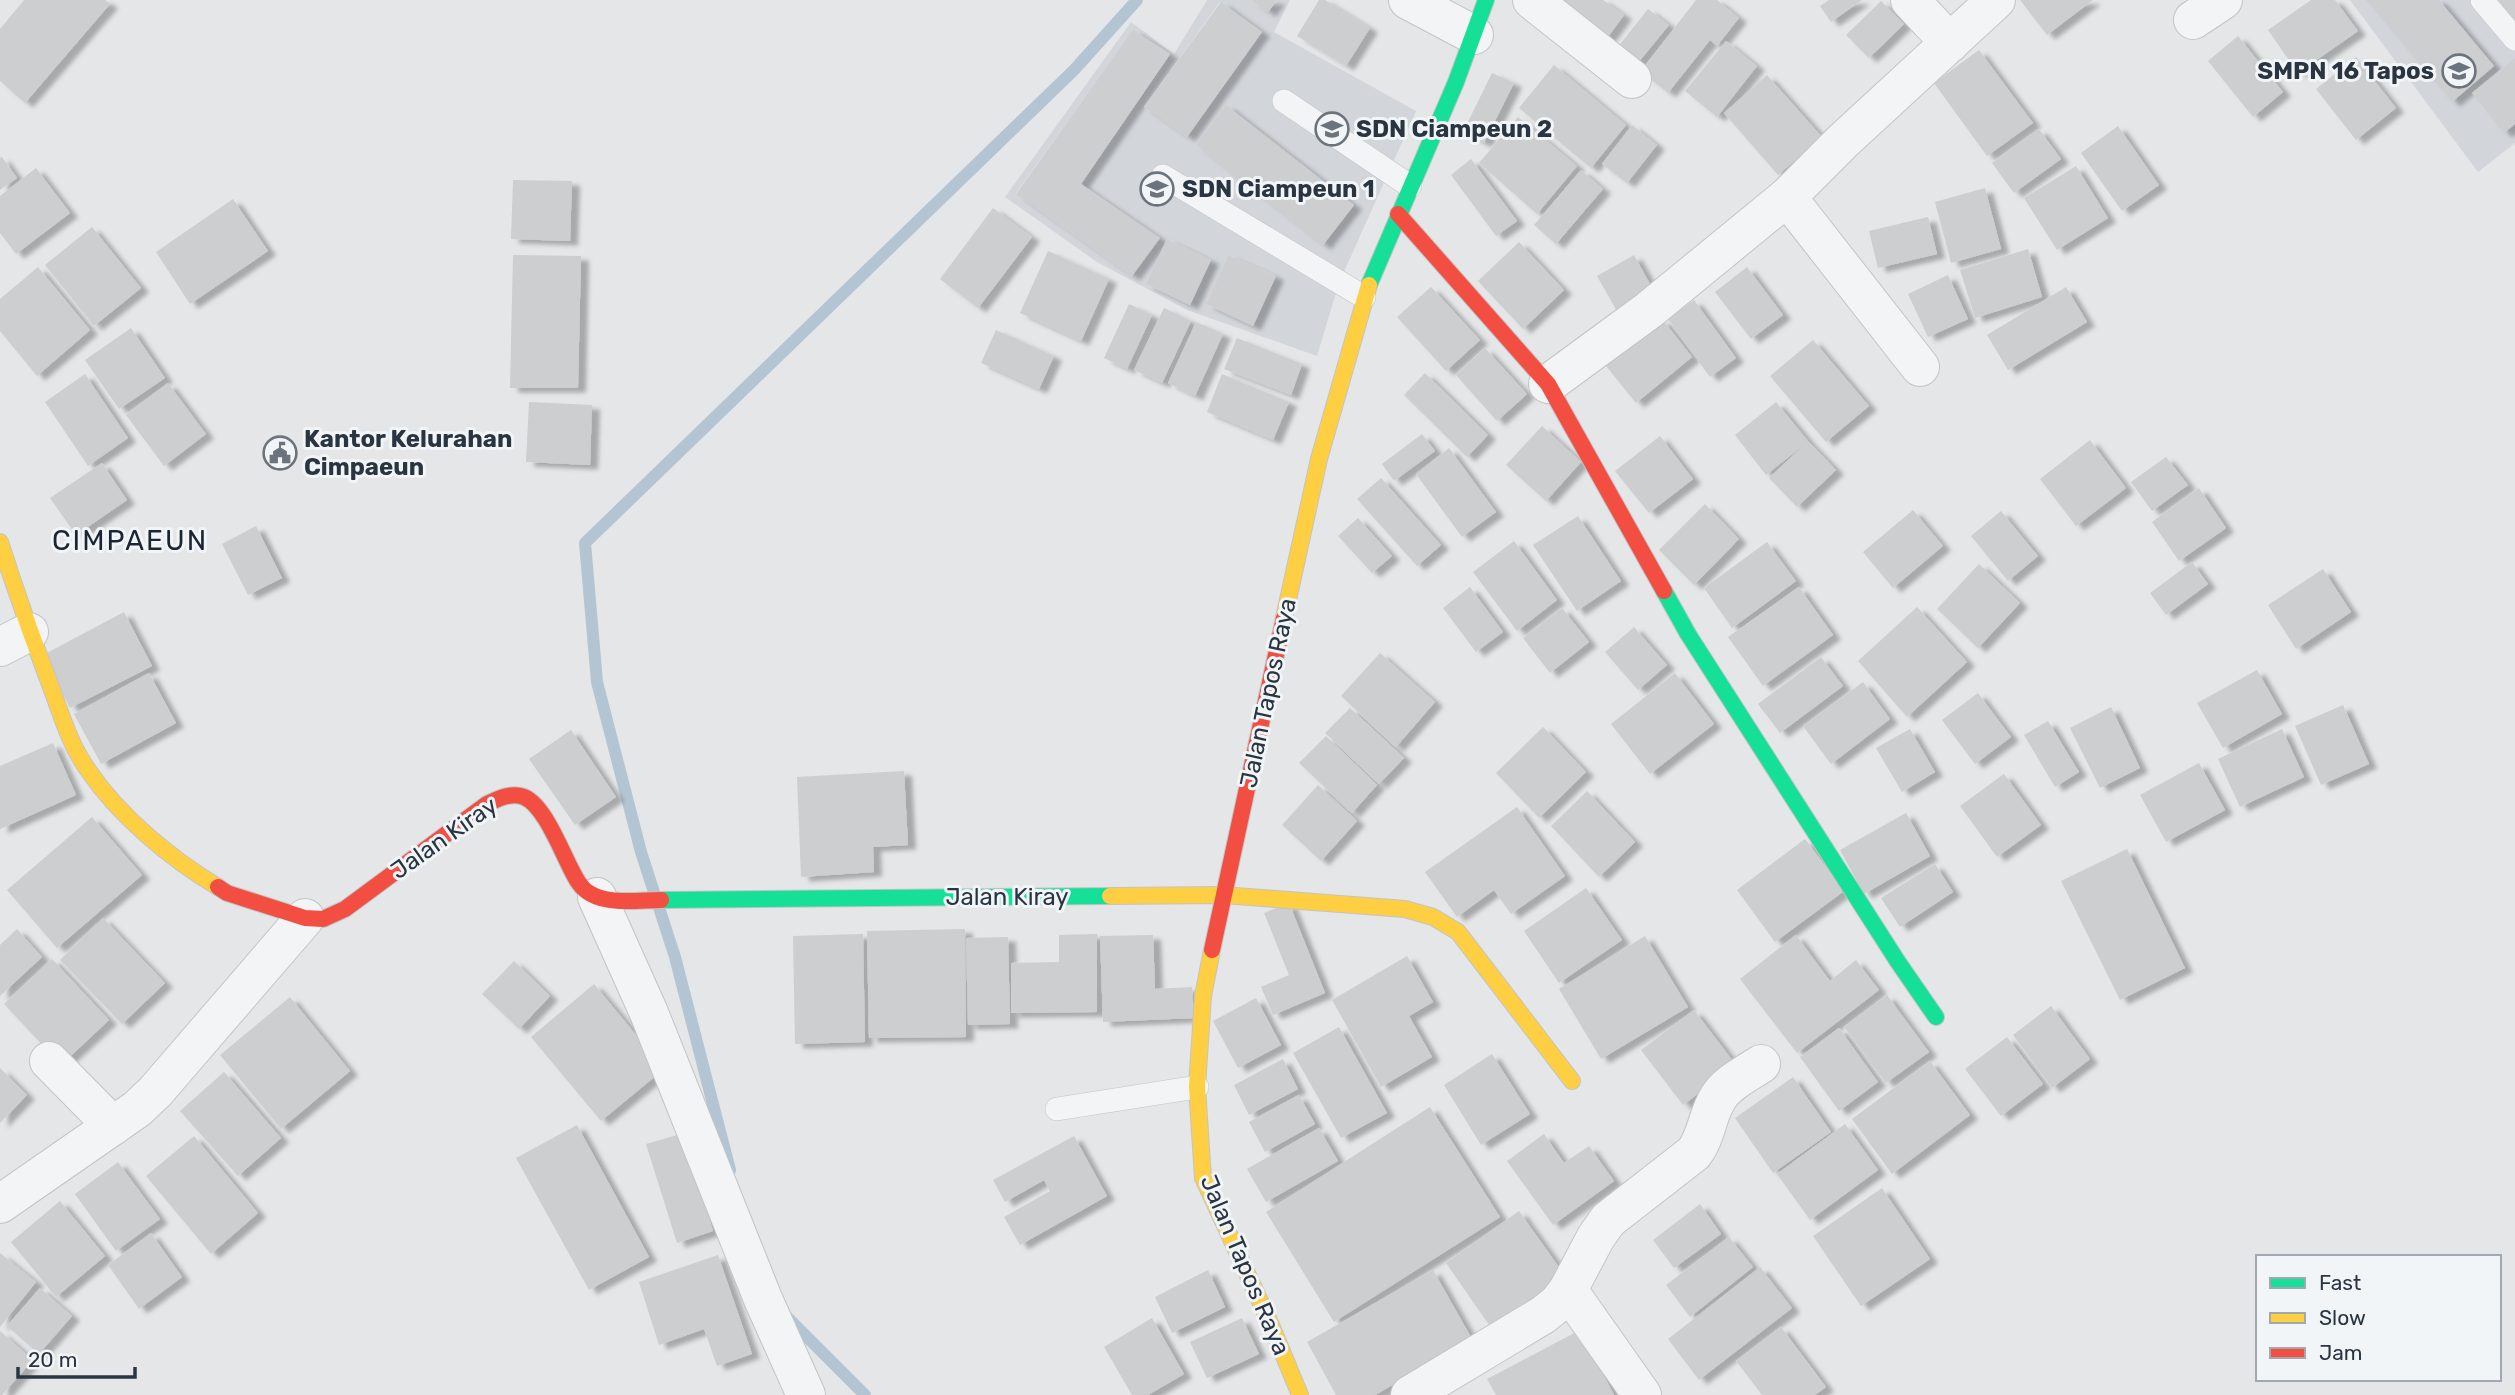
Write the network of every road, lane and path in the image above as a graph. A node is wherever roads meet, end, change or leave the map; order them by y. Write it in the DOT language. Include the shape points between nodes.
graph roads {
  1 [pos="1408,0"];
  2 [pos="1532,0"];
  3 [pos="1910,0"];
  4 [pos="1996,0"];
  5 [pos="2482,0"];
  6 [pos="1480,18"];
  7 [pos="2515,39"];
  8 [pos="1950,43"];
  9 [pos="1632,79"];
  10 [pos="1284,100"];
  11 [pos="1163,176"];
  12 [pos="1410,186"];
  13 [pos="1787,197"];
  14 [pos="1398,214"];
  15 [pos="1364,298"];
  16 [pos="1920,367"];
  17 [pos="1549,384"];
  18 [pos="0,542"];
  19 [pos="14,639"];
  20 [pos="1223,895"];
  21 [pos="608,899"];
  22 [pos="305,918"];
  23 [pos="1936,1017"];
  24 [pos="49,1061"];
  25 [pos="1761,1064"];
  26 [pos="1572,1081"];
  27 [pos="1197,1087"];
  28 [pos="1057,1109"];
  29 [pos="113,1126"];
  30 [pos="0,1204"];
  31 [pos="1568,1290"];
  32 [pos="806,1395"];
  33 [pos="1300,1395"];
  34 [pos="1410,1395"];
  35 [pos="1642,1395"];
  1 -- 6 [label="street"];
  2 -- 9 [label="street"];
  3 -- 8 [label="street"];
  4 -- 8 [label="street"];
  5 -- 7 [label="lane"];
  6 -- 12 [label="street, Jalan Tapos Raya"];
  8 -- 13 [label="street"];
  10 -- 12 [label="lane"];
  11 -- 15 [label="lane"];
  12 -- 14 [label="street, Jalan Tapos Raya"];
  13 -- 16 [label="street"];
  13 -- 17 [label="street" via="1650,310"];
  14 -- 15 [label="street, Jalan Tapos Raya"];
  14 -- 17 [label="street"];
  15 -- 20 [label="street, Jalan Tapos Raya" via="1319,459"];
  17 -- 23 [label="street" via="1688,634"];
  18 -- 19 [label="street, Jalan Kiray"];
  19 -- 22 [label="street, Jalan Kiray" via="88,771 124,813 187,869 227,893"];
  20 -- 21 [label="street, Jalan Kiray"];
  20 -- 26 [label="street, Jalan Kiray" via="1405,909 1447,923"];
  20 -- 27 [label="street, Jalan Tapos Raya" via="1203,996"];
  21 -- 22 [label="street, Jalan Kiray" via="588,893 578,883 542,813 524,797 505,796 487,804 345,909 323,919"];
  21 -- 32 [label="street" via="649,1013"];
  22 -- 29 [label="street" via="155,1092"];
  24 -- 29 [label="street"];
  25 -- 31 [label="street" via="1725,1088 1694,1153 1608,1220"];
  27 -- 28 [label="lane"];
  27 -- 33 [label="street, Jalan Tapos Raya" via="1203,1178"];
  29 -- 30 [label="street"];
  31 -- 34 [label="street" via="1543,1315"];
  31 -- 35 [label="street"];
}
